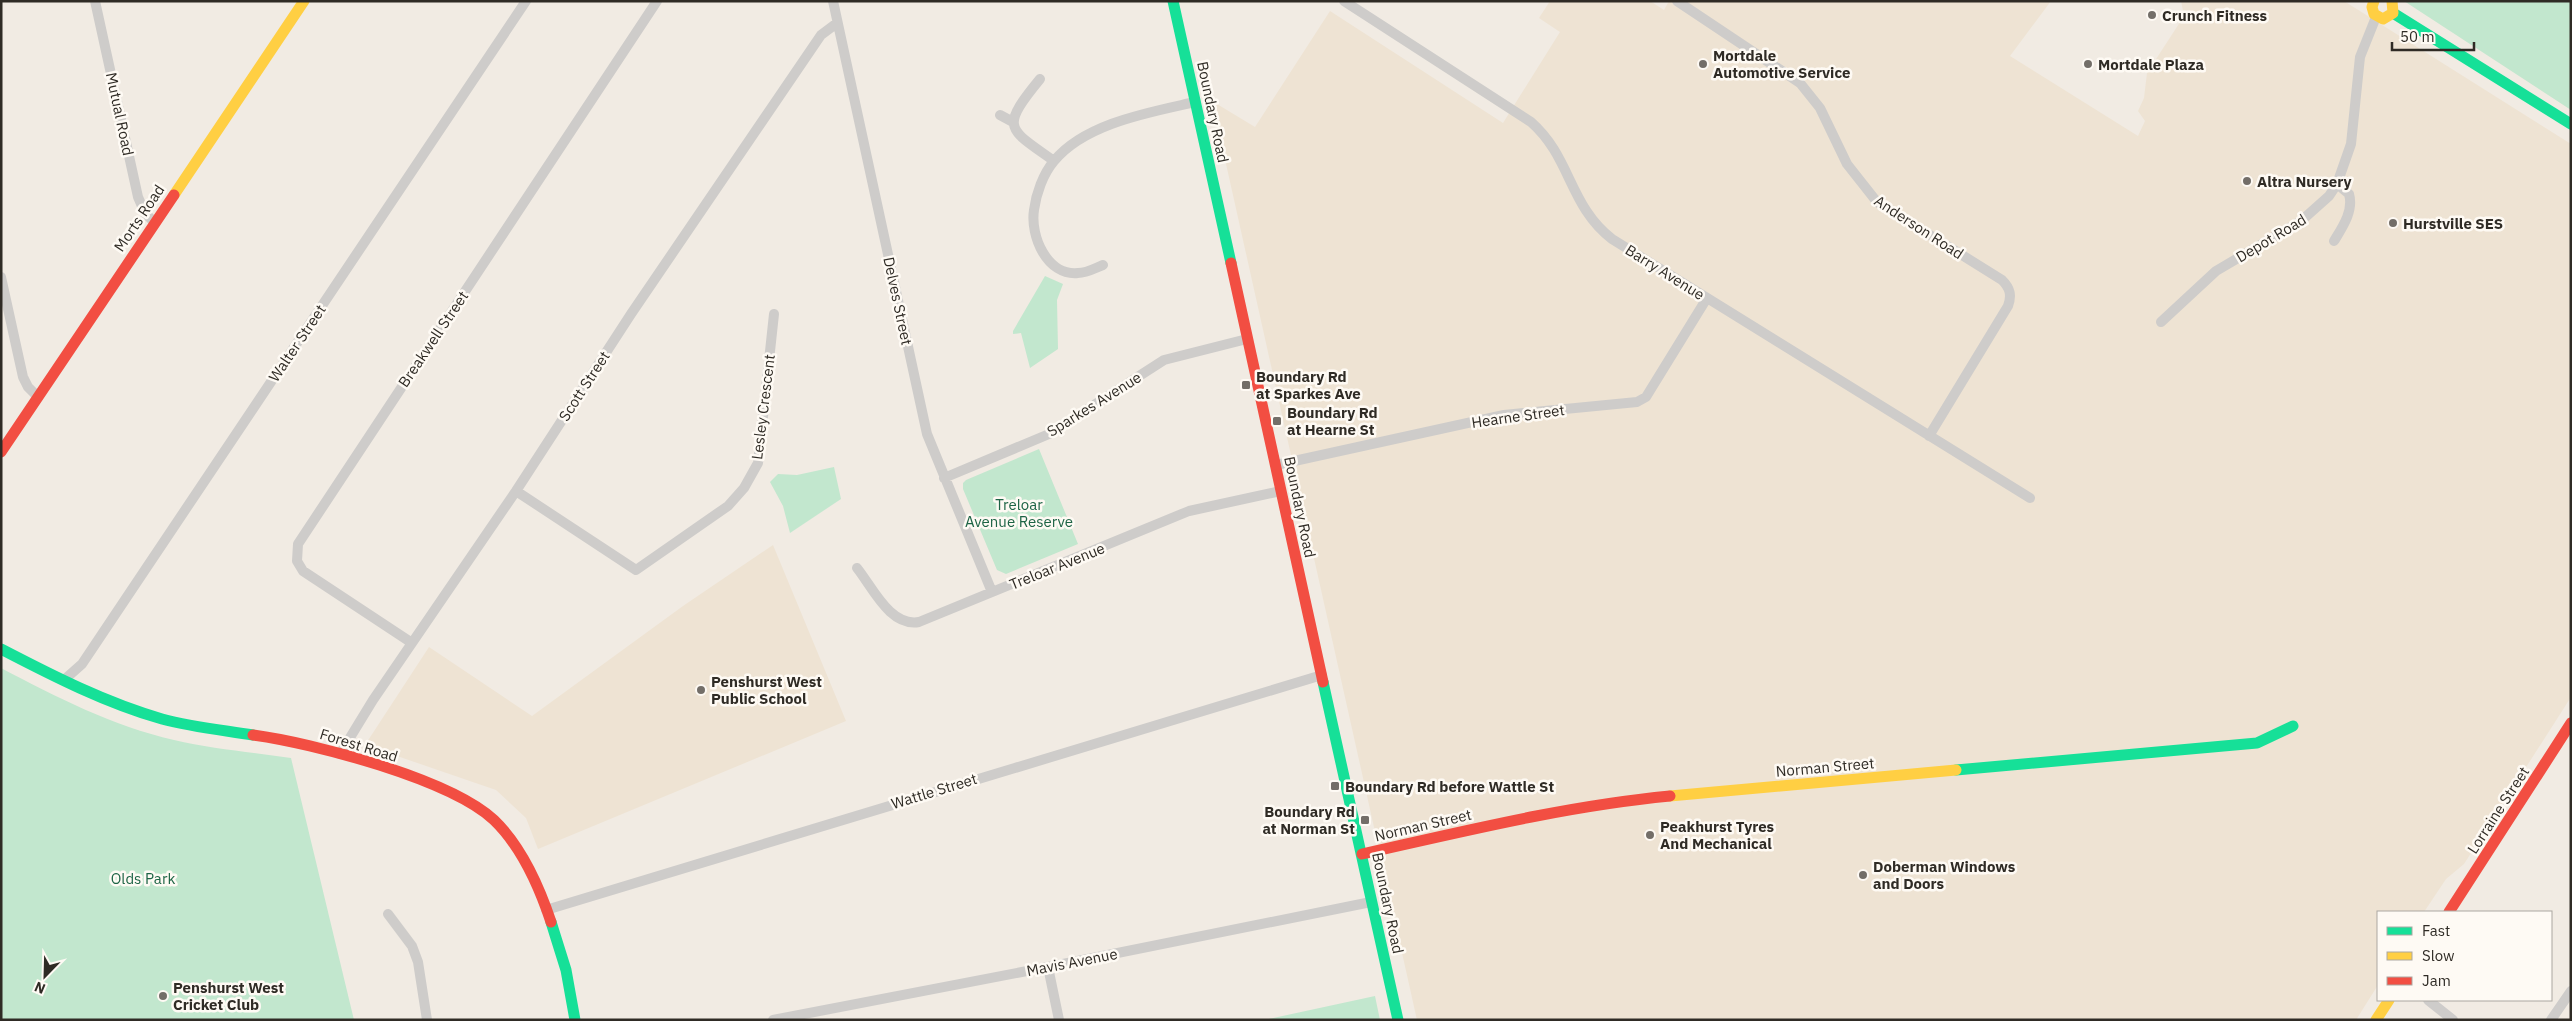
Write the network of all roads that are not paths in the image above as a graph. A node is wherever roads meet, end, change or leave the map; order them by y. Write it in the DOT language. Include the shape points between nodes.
graph roads {
  1 [pos="95,1"];
  2 [pos="304,1"];
  3 [pos="526,1"];
  4 [pos="657,1"];
  5 [pos="833,1"];
  6 [pos="1173,1"];
  7 [pos="1344,1"];
  8 [pos="1677,1"];
  9 [pos="2374,1"];
  10 [pos="2392,7"];
  11 [pos="2376,16"];
  12 [pos="836,23"];
  13 [pos="1040,80"];
  14 [pos="1195,102"];
  15 [pos="1000,115"];
  16 [pos="1014,122"];
  17 [pos="2571,124"];
  18 [pos="1054,161"];
  19 [pos="2337,184"];
  20 [pos="154,222"];
  21 [pos="2334,241"];
  22 [pos="1103,265"];
  23 [pos="1,277"];
  24 [pos="1707,298"];
  25 [pos="774,314"];
  26 [pos="2161,322"];
  27 [pos="1247,339"];
  28 [pos="38,396"];
  29 [pos="1929,436"];
  30 [pos="1,452"];
  31 [pos="1276,465"];
  32 [pos="944,478"];
  33 [pos="516,491"];
  34 [pos="1282,491"];
  35 [pos="2030,498"];
  36 [pos="857,568"];
  37 [pos="992,592"];
  38 [pos="412,643"];
  39 [pos="1,650"];
  40 [pos="1322,674"];
  41 [pos="64,680"];
  42 [pos="2571,723"];
  43 [pos="2292,726"];
  44 [pos="340,754"];
  45 [pos="1362,854"];
  46 [pos="1371,902"];
  47 [pos="546,910"];
  48 [pos="2450,911"];
  49 [pos="388,914"];
  50 [pos="1048,968"];
  51 [pos="2571,991"];
  52 [pos="2388,1001"];
  53 [pos="2429,1001"];
  54 [pos="426,1020"];
  55 [pos="575,1020"];
  56 [pos="773,1020"];
  57 [pos="1059,1020"];
  58 [pos="1398,1020"];
  59 [pos="2376,1020"];
  60 [pos="2453,1020"];
  61 [pos="2551,1020"];
  1 -- 20 [label="street, Mutual Road" via="138,197 145,213"];
  2 -- 20 [label="street, Morts Road"];
  3 -- 41 [label="street, Walter Street" via="82,664"];
  4 -- 38 [label="street, Breakwell Street" via="298,544 297,561 303,571"];
  5 -- 12 [label="street, Delves Street"];
  6 -- 14 [label="street, Boundary Road"];
  7 -- 24 [label="street, Barry Avenue" via="1531,122 1555,149 1581,205 1594,224 1621,246"];
  8 -- 29 [label="street, Anderson Road" via="1800,83 1820,108 1847,164 1877,202 2002,280 2009,288 2008,306"];
  9 -- 11 [label="street" via="2372,7"];
  10 -- 11 [label="street" via="2384,19"];
  10 -- 17 [label="street"];
  11 -- 19 [label="street, Depot Road" via="2360,57 2351,144"];
  12 -- 32 [label="street, Delves Street" via="927,434"];
  12 -- 33 [label="street, Scott Street" via="821,35 804,59"];
  13 -- 16 [label="street" via="1027,96"];
  14 -- 18 [label="street" via="1108,126 1074,144"];
  14 -- 27 [label="street, Boundary Road"];
  15 -- 16 [label="street"];
  16 -- 18 [label="street" via="1018,136"];
  18 -- 22 [label="street" via="1039,190 1034,210 1034,227 1042,251 1053,265 1066,272 1078,273"];
  19 -- 21 [label="street" via="2346,190 2350,199 2346,221"];
  19 -- 26 [label="street, Depot Road" via="2311,215 2216,271"];
  20 -- 28 [label="street, Morts Road"];
  23 -- 28 [label="street" via="23,376 28,387"];
  24 -- 29 [label="street, Barry Avenue"];
  24 -- 31 [label="street, Hearne Street" via="1646,397 1637,402 1504,415"];
  25 -- 33 [label="street, Lesley Crescent" via="758,462 744,488 728,506 636,570"];
  27 -- 31 [label="street, Boundary Road"];
  27 -- 32 [label="street, Sparkes Avenue" via="1164,360 1049,434"];
  28 -- 30 [label="street, Morts Road"];
  29 -- 35 [label="street, Barry Avenue"];
  31 -- 34 [label="street, Boundary Road"];
  32 -- 37 [label="street, Delves Street"];
  33 -- 38 [label="street, Scott Street"];
  34 -- 37 [label="street, Treloar Avenue" via="1189,511"];
  34 -- 40 [label="street, Boundary Road"];
  36 -- 37 [label="street, Treloar Avenue" via="894,616 906,623 919,622"];
  38 -- 44 [label="street, Scott Street"];
  39 -- 41 [label="street, Forest Road"];
  40 -- 45 [label="street, Boundary Road"];
  40 -- 47 [label="street, Wattle Street"];
  41 -- 44 [label="street, Forest Road" via="132,710 164,719 304,744"];
  42 -- 48 [label="street, Lorraine Street"];
  43 -- 45 [label="street, Norman Street" via="2257,743 1610,802 1539,814"];
  44 -- 47 [label="street, Forest Road" via="441,788 478,808 495,821 515,845"];
  45 -- 46 [label="street, Boundary Road"];
  46 -- 50 [label="street, Mavis Avenue"];
  46 -- 58 [label="street, Boundary Road"];
  47 -- 55 [label="street, Forest Road" via="569,979"];
  49 -- 54 [label="street" via="412,946 418,962"];
  50 -- 56 [label="street, Mavis Avenue"];
  50 -- 57 [label="street"];
  51 -- 61 [label="street"];
  52 -- 59 [label="street"];
  53 -- 60 [label="street"];
}
